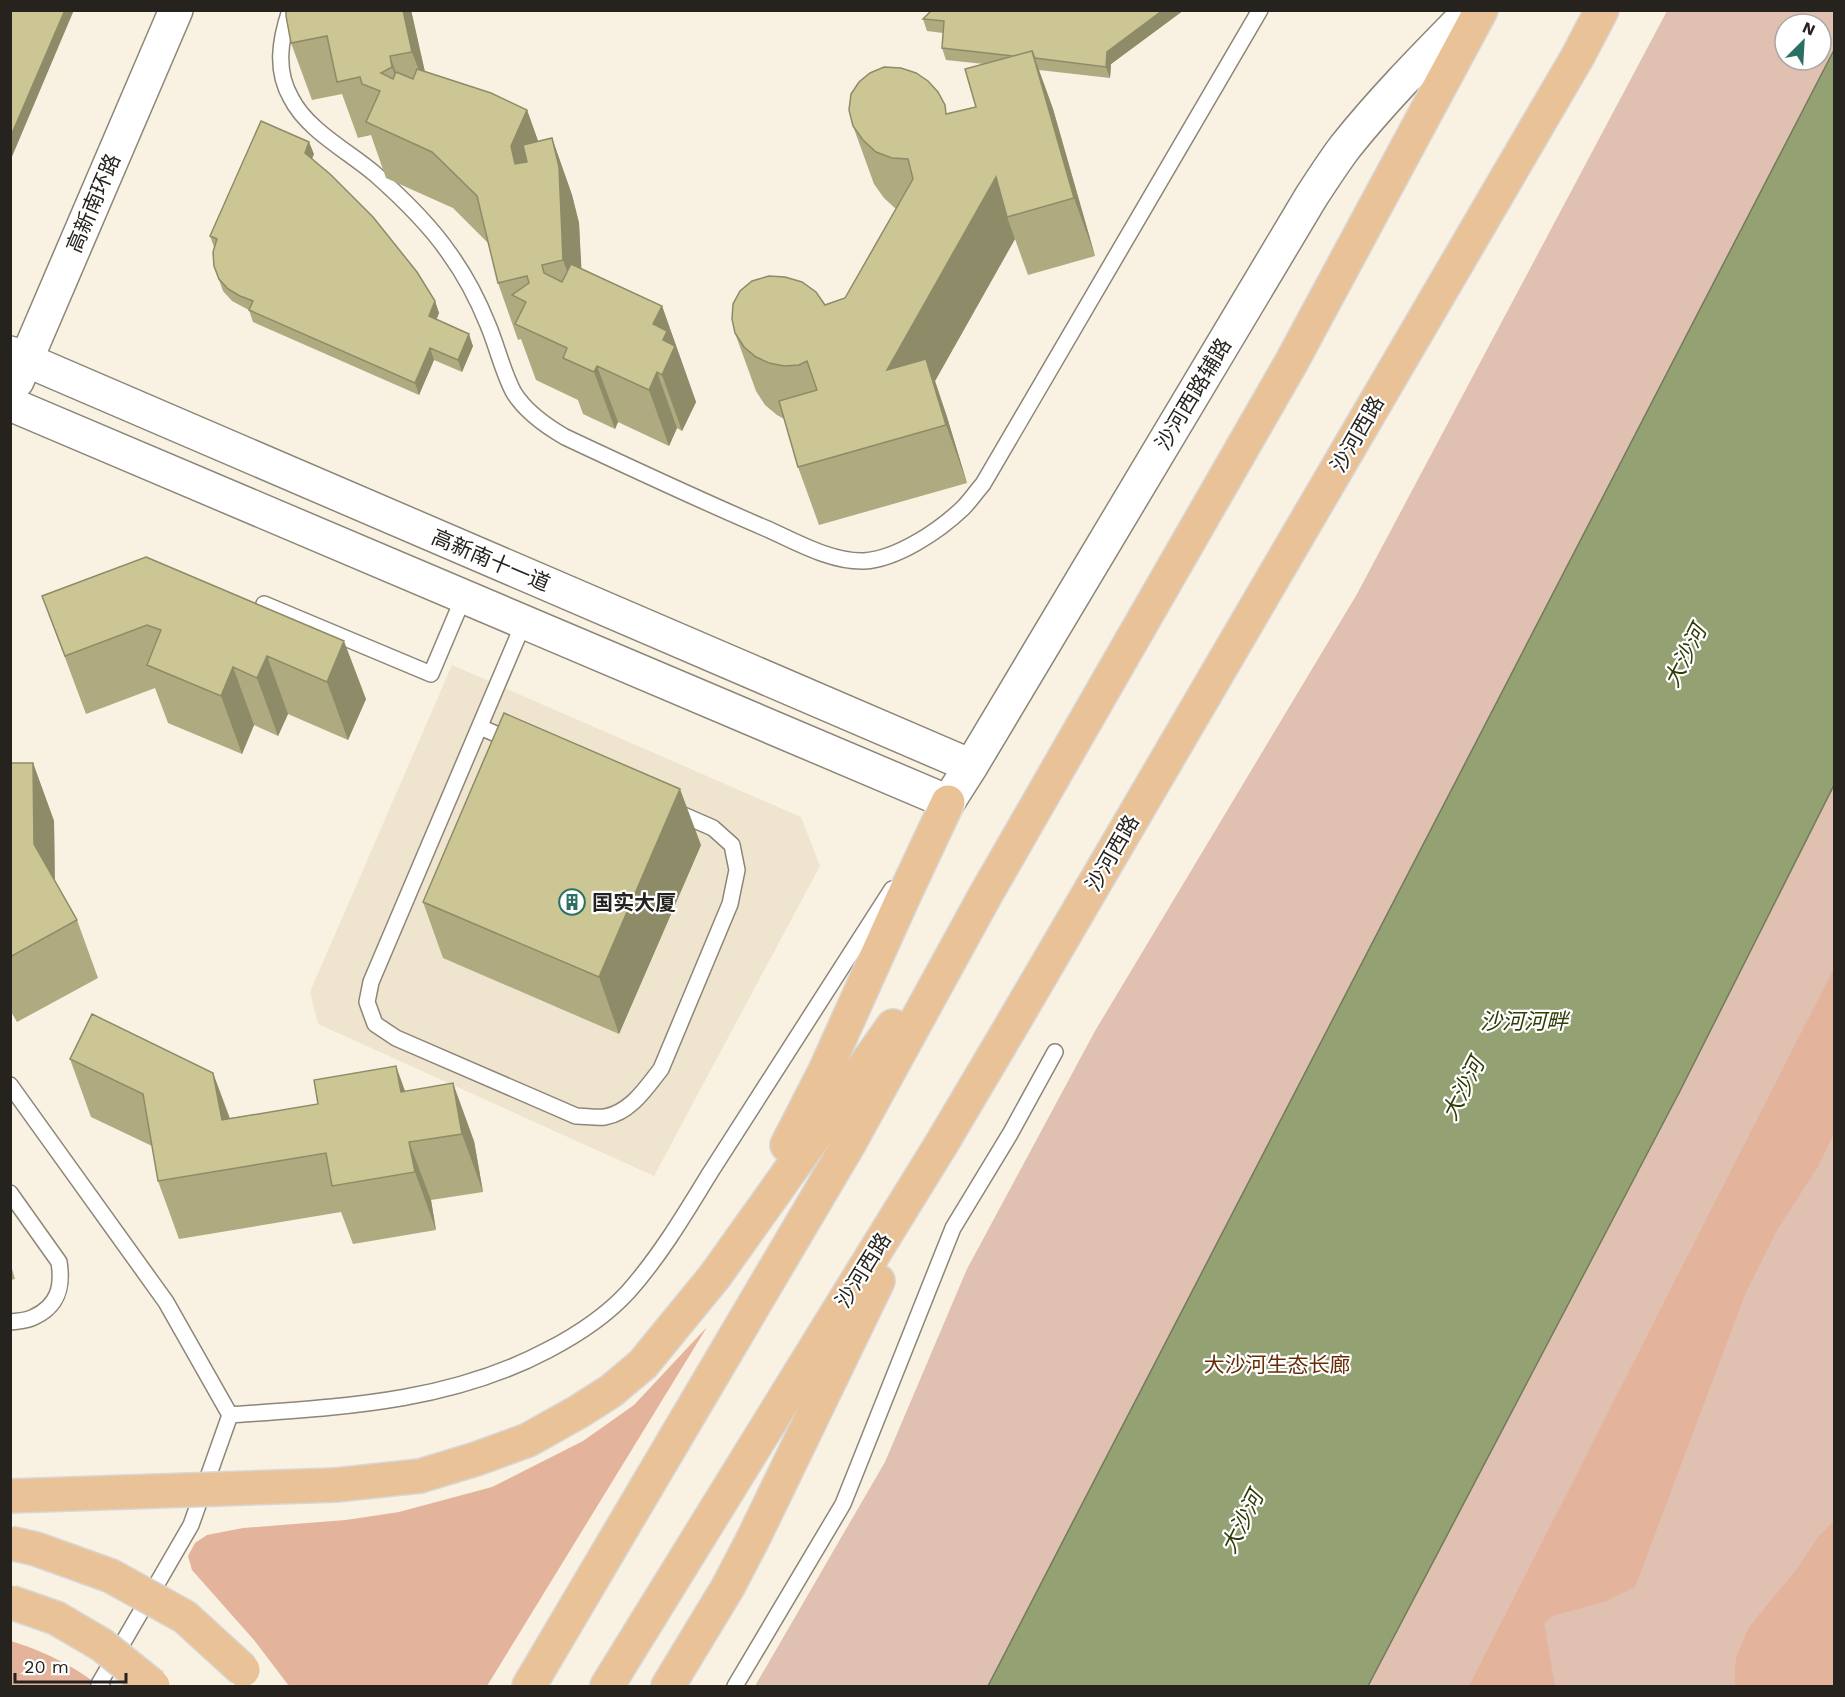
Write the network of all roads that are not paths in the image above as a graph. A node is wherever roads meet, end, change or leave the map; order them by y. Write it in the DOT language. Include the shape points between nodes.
graph roads {
  1 [pos="177,10"];
  2 [pos="290,10"];
  3 [pos="1260,10"];
  4 [pos="1472,10"];
  5 [pos="1481,10"];
  6 [pos="1602,10"];
  7 [pos="18,356"];
  8 [pos="10,396"];
  9 [pos="10,404"];
  10 [pos="464,596"];
  11 [pos="264,603"];
  12 [pos="524,622"];
  13 [pos="480,727"];
  14 [pos="522,746"];
  15 [pos="971,766"];
  16 [pos="948,802"];
  17 [pos="660,805"];
  18 [pos="986,894"];
  19 [pos="1055,1052"];
  20 [pos="10,1085"];
  21 [pos="942,1143"];
  22 [pos="10,1193"];
  23 [pos="715,1275"];
  24 [pos="10,1322"];
  25 [pos="230,1415"];
  26 [pos="10,1496"];
  27 [pos="10,1543"];
  28 [pos="10,1602"];
  29 [pos="249,1678"];
  30 [pos="102,1686"];
  31 [pos="153,1686"];
  32 [pos="529,1686"];
  33 [pos="607,1686"];
  34 [pos="668,1686"];
  35 [pos="735,1686"];
  1 -- 7 [label="street, 高新南环路"];
  2 -- 3 [label="lane" via="280,59 291,100 310,123 374,174 417,215 449,253 488,323 514,393 528,410 565,437 714,506 819,551 863,561 884,558 922,539 964,507 983,484"];
  4 -- 15 [label="street, 沙河西路辅路" via="1378,108 1311,197"];
  5 -- 18 [label="main road" via="1291,363"];
  6 -- 21 [label="main road, 沙河西路"];
  7 -- 8 [label="street, 高新南环路"];
  7 -- 15 [label="street, 高新南十一道"];
  9 -- 10 [label="street, 高新南十一道"];
  10 -- 11 [label="lane" via="431,674"];
  10 -- 12 [label="street, 高新南十一道"];
  12 -- 13 [label="lane"];
  12 -- 16 [label="street, 高新南十一道"];
  13 -- 14 [label="lane"];
  13 -- 17 [label="lane" via="371,982 367,1002 375,1024 396,1038 576,1116 605,1116 627,1108 661,1068 730,904 736,870 732,845 713,828"];
  15 -- 16 [label="street, 沙河西路辅路"];
  16 -- 23 [label="main road" via="825,1071"];
  16 -- 25 [label="lane" via="681,1221 626,1294 597,1321 523,1364 439,1392 357,1405"];
  18 -- 23 [label="main road"];
  18 -- 32 [label="main road" via="850,1142"];
  19 -- 35 [label="lane" via="1011,1134 953,1228 843,1504"];
  20 -- 25 [label="lane" via="166,1302"];
  21 -- 33 [label="main road, 沙河西路"];
  21 -- 34 [label="main road" via="754,1537"];
  22 -- 24 [label="lane" via="59,1262 62,1276 59,1292 50,1306 33,1318"];
  23 -- 26 [label="main road, bridge" via="643,1364 611,1391 528,1440 476,1459 420,1476 336,1485"];
  25 -- 30 [label="lane" via="191,1525 99,1684"];
  27 -- 29 [label="main road, bridge" via="111,1576 185,1617"];
  28 -- 31 [label="main road, bridge" via="56,1618 102,1645"];
}
